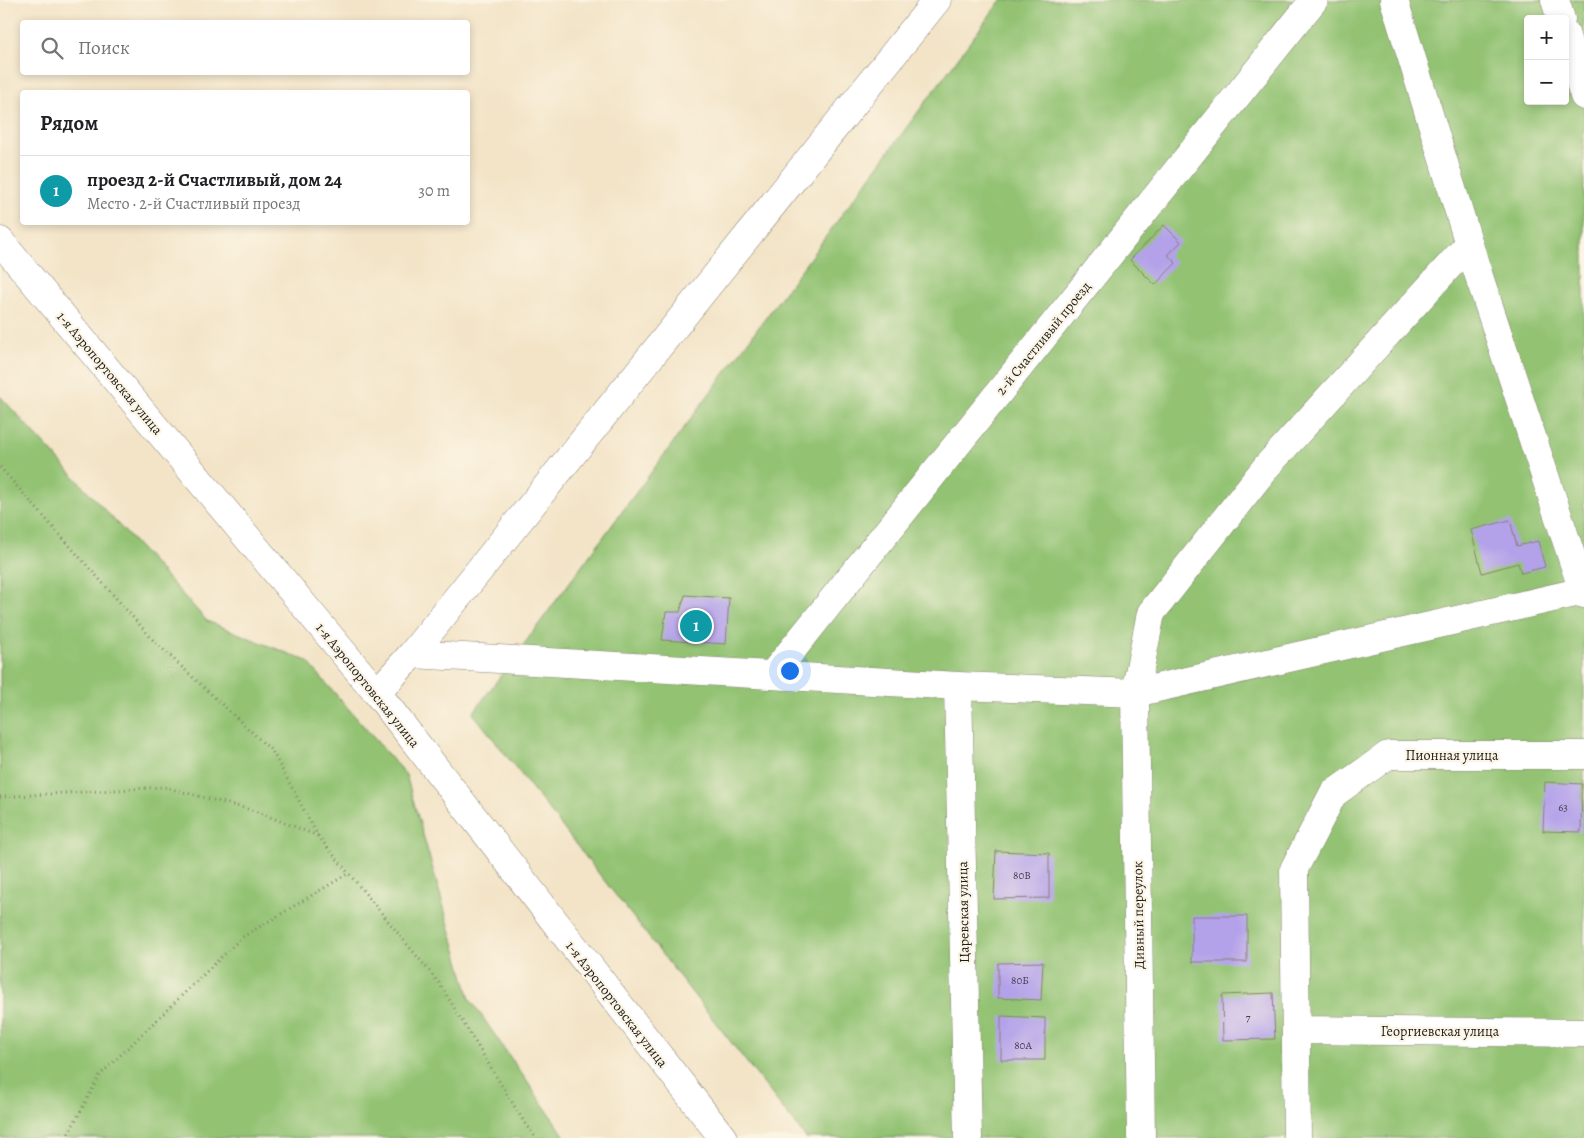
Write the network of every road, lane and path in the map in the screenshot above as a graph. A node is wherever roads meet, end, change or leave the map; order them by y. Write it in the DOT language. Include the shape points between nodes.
graph roads {
  1 [pos="936,0"];
  2 [pos="1314,0"];
  3 [pos="1394,0"];
  4 [pos="1556,0"];
  5 [pos="1560,15"];
  6 [pos="1569,46"];
  7 [pos="1584,96"];
  8 [pos="0,242"];
  9 [pos="1469,244"];
  10 [pos="0,467"];
  11 [pos="1584,592"];
  12 [pos="412,654"];
  13 [pos="772,675"];
  14 [pos="958,686"];
  15 [pos="377,693"];
  16 [pos="1135,693"];
  17 [pos="1584,756"];
  18 [pos="0,797"];
  19 [pos="318,836"];
  20 [pos="349,873"];
  21 [pos="1296,1030"];
  22 [pos="1584,1033"];
  23 [pos="66,1138"];
  24 [pos="536,1138"];
  25 [pos="723,1138"];
  26 [pos="968,1138"];
  27 [pos="1141,1138"];
  28 [pos="1297,1138"];
  1 -- 12 [label="street"];
  2 -- 13 [label="street, 2-й Счастливый проезд"];
  3 -- 9 [label="street"];
  4 -- 5 [label="street"];
  6 -- 7 [label="street"];
  8 -- 15 [label="street, 1-я Аэропортовская улица"];
  9 -- 11 [label="street"];
  9 -- 16 [label="street, Дивный переулок" via="1267,466 1151,613"];
  10 -- 19 [label="path" via="153,640 272,751"];
  11 -- 16 [label="street"];
  12 -- 13 [label="street"];
  12 -- 15 [label="street"];
  13 -- 14 [label="street"];
  14 -- 16 [label="street"];
  14 -- 26 [label="street, Царевская улица"];
  15 -- 25 [label="street, 1-я Аэропортовская улица"];
  16 -- 27 [label="street, Дивный переулок"];
  17 -- 21 [label="street, Пионная улица" via="1388,756 1333,794 1294,869"];
  18 -- 19 [label="path" via="164,787 255,810"];
  19 -- 20 [label="path"];
  20 -- 23 [label="path" via="241,938 100,1075"];
  20 -- 24 [label="path" via="439,983"];
  21 -- 22 [label="street, Георгиевская улица"];
  21 -- 28 [label="street"];
}
